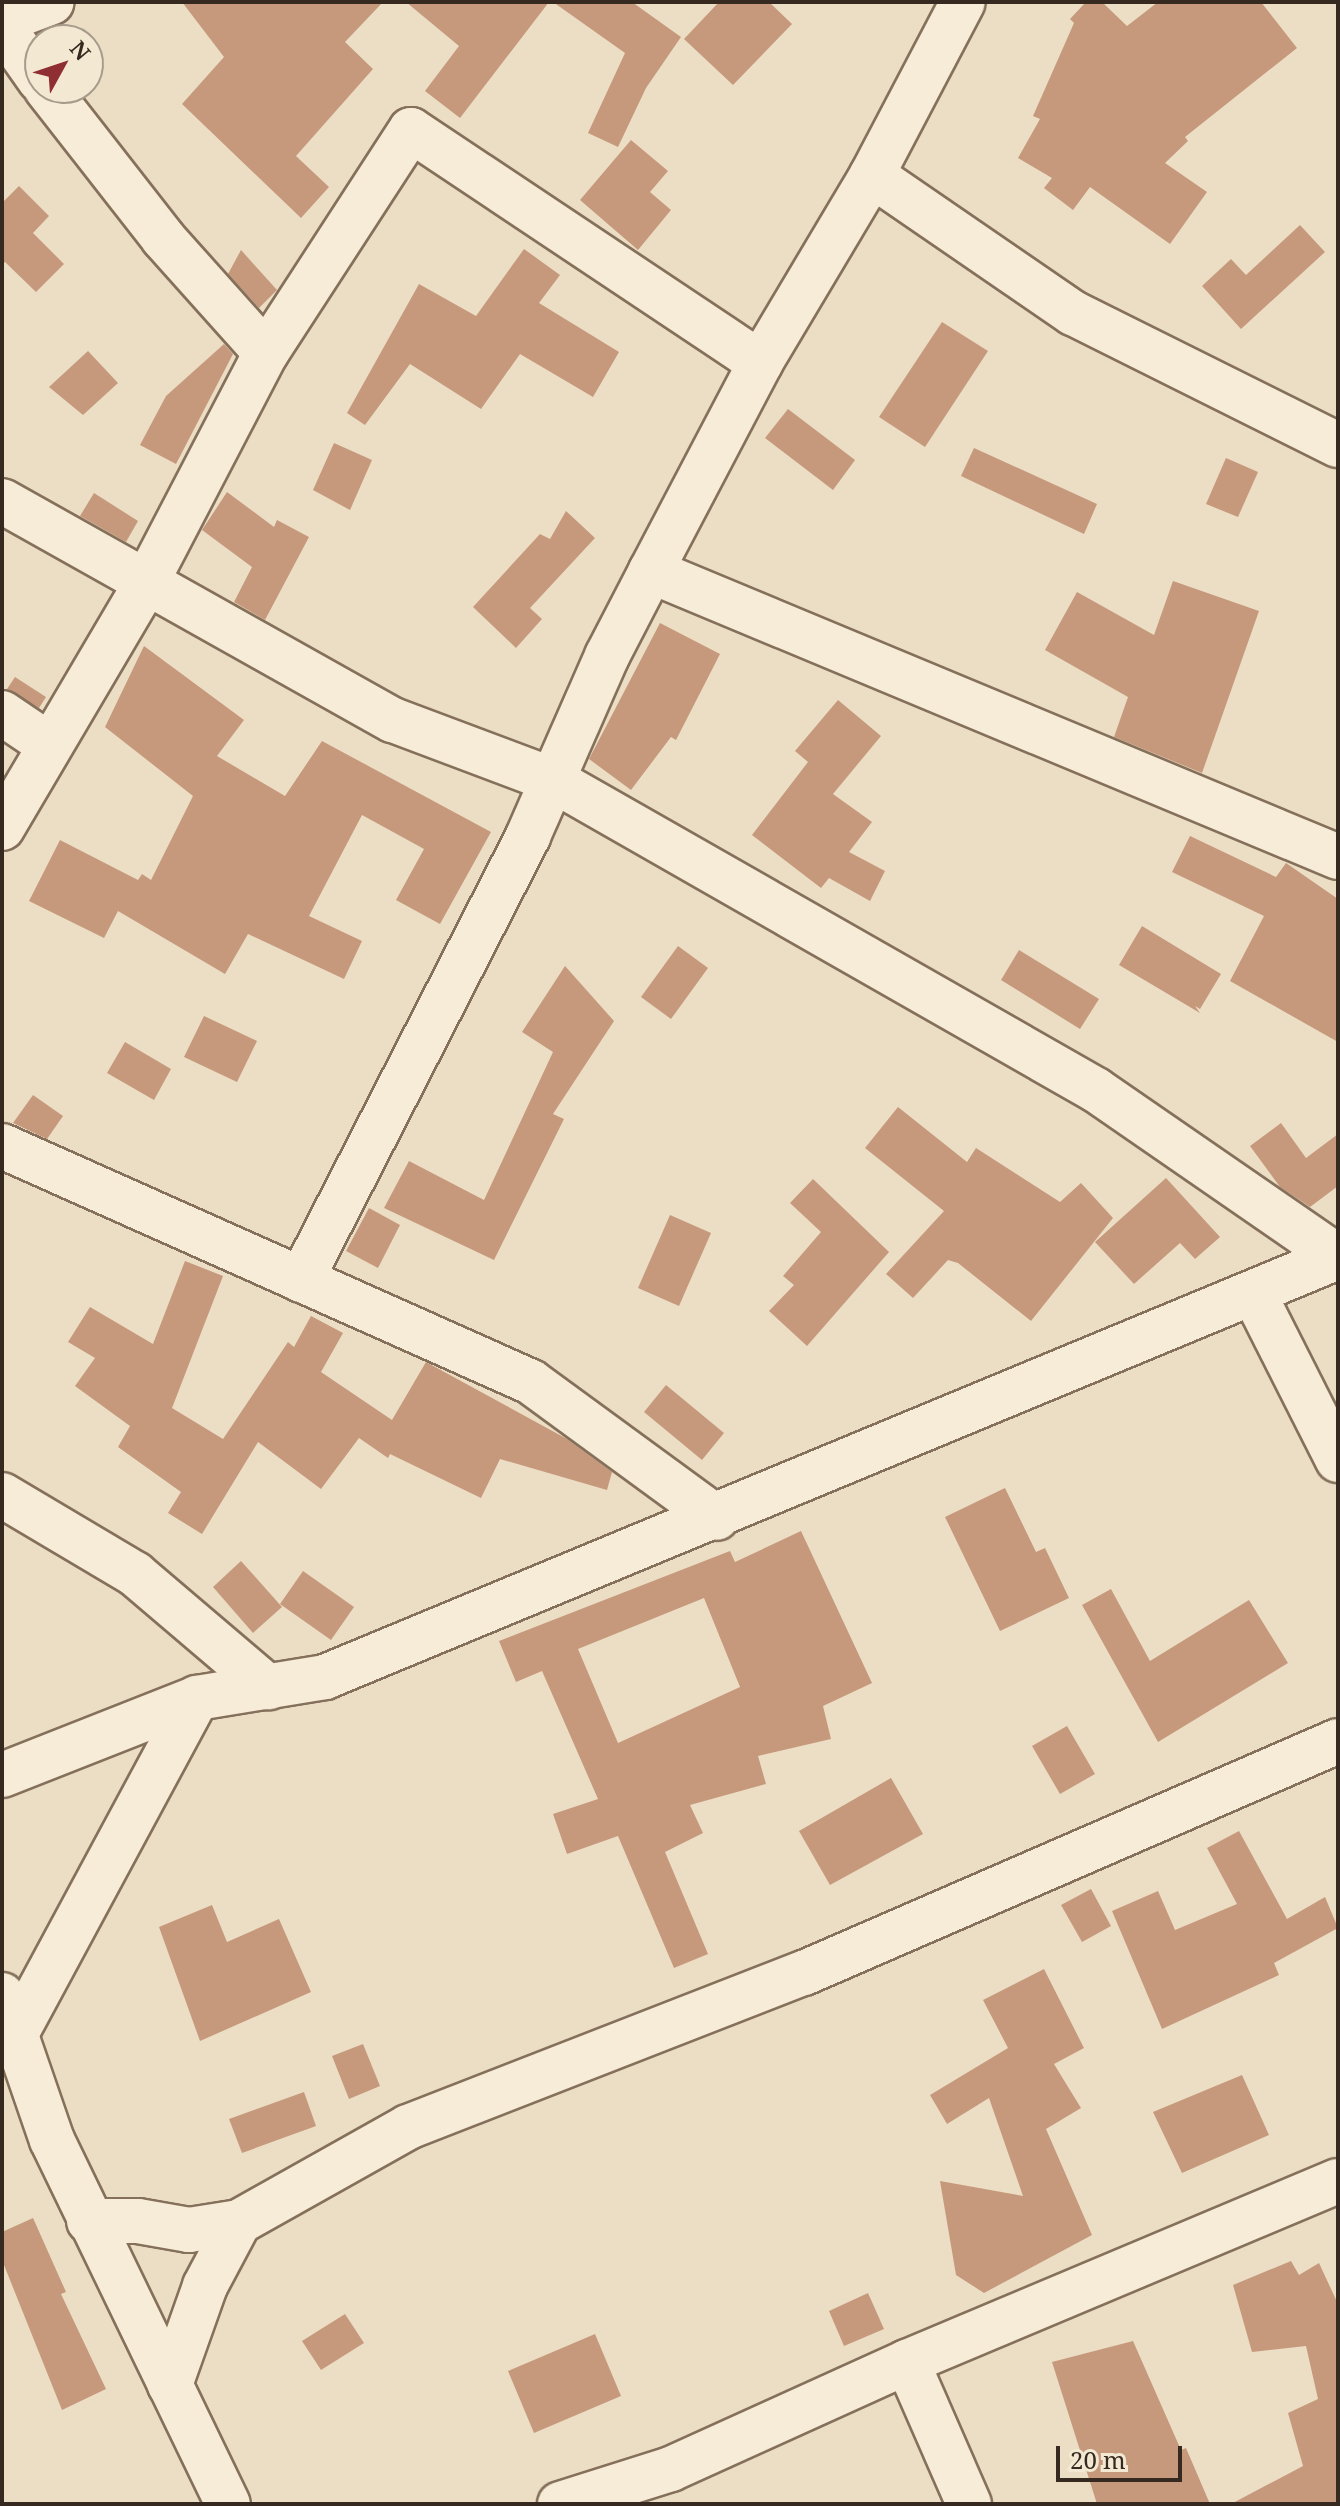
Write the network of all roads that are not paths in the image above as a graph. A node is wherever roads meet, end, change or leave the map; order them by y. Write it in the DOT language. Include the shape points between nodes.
graph roads {
  1 [pos="52,2"];
  2 [pos="963,2"];
  3 [pos="2,24"];
  4 [pos="24,56"];
  5 [pos="58,104"];
  6 [pos="872,175"];
  7 [pos="266,353"];
  8 [pos="760,363"];
  9 [pos="1338,445"];
  10 [pos="2,501"];
  11 [pos="651,571"];
  12 [pos="145,585"];
  13 [pos="2,713"];
  14 [pos="48,744"];
  15 [pos="553,780"];
  16 [pos="2,828"];
  17 [pos="1338,857"];
  18 [pos="2,1146"];
  19 [pos="1338,1257"];
  20 [pos="301,1280"];
  21 [pos="1254,1294"];
  22 [pos="1338,1460"];
  23 [pos="2,1495"];
  24 [pos="717,1518"];
  25 [pos="268,1687"];
  26 [pos="197,1698"];
  27 [pos="1338,1741"];
  28 [pos="2,1775"];
  29 [pos="10,2012"];
  30 [pos="1338,2181"];
  31 [pos="89,2221"];
  32 [pos="239,2222"];
  33 [pos="907,2362"];
  34 [pos="170,2385"];
  35 [pos="228,2504"];
  36 [pos="560,2504"];
  37 [pos="969,2504"];
  1 -- 3 [label="street"];
  2 -- 6 [label="street"];
  3 -- 4 [label="street"];
  5 -- 7 [label="street" via="163,238"];
  6 -- 8 [label="street"];
  6 -- 9 [label="street" via="1073,313"];
  7 -- 8 [label="street" via="411,130"];
  7 -- 12 [label="street"];
  8 -- 11 [label="street"];
  10 -- 12 [label="street"];
  11 -- 15 [label="street"];
  11 -- 17 [label="street"];
  12 -- 14 [label="street"];
  12 -- 15 [label="street" via="393,720"];
  13 -- 14 [label="street"];
  14 -- 16 [label="street"];
  15 -- 19 [label="street" via="1096,1090"];
  15 -- 20 [label="street"];
  18 -- 20 [label="street"];
  19 -- 21 [label="street"];
  20 -- 24 [label="street" via="531,1382"];
  21 -- 22 [label="street"];
  21 -- 24 [label="street"];
  23 -- 25 [label="street" via="135,1574"];
  24 -- 25 [label="street" via="325,1677"];
  25 -- 26 [label="street"];
  26 -- 28 [label="street"];
  26 -- 29 [label="street"];
  27 -- 32 [label="street" via="804,1973 408,2127"];
  29 -- 31 [label="street" via="52,2140"];
  30 -- 33 [label="street"];
  31 -- 32 [label="street" via="138,2221 189,2230"];
  31 -- 34 [label="street"];
  32 -- 34 [label="street" via="205,2286"];
  33 -- 36 [label="street" via="671,2469"];
  33 -- 37 [label="street"];
  34 -- 35 [label="street"];
}
